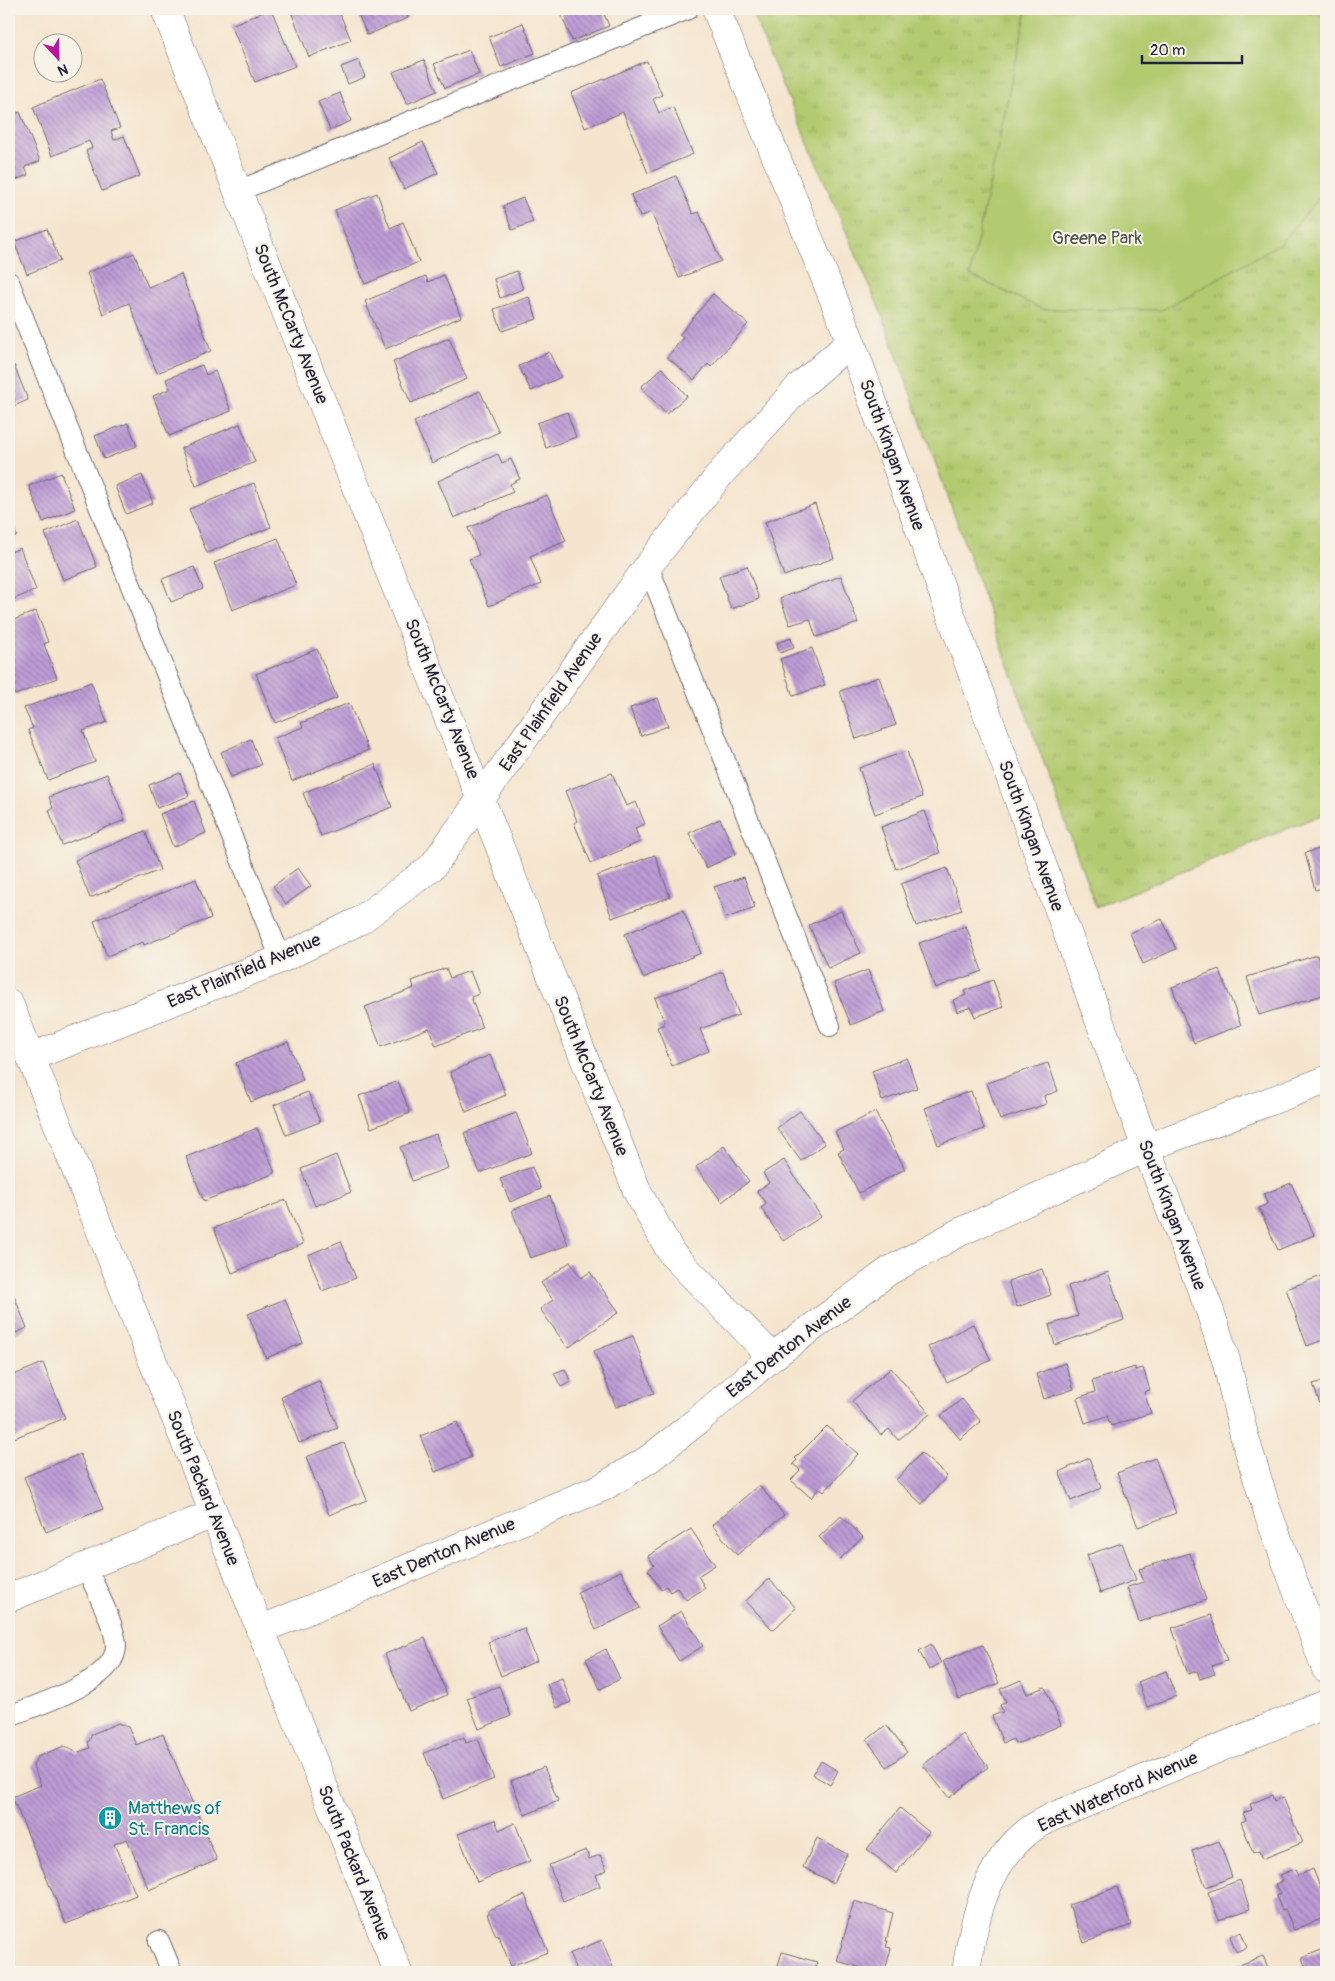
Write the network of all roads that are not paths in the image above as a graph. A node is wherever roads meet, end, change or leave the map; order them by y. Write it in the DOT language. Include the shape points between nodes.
graph roads {
  1 [pos="165,9"];
  2 [pos="688,9"];
  3 [pos="716,9"];
  4 [pos="238,191"];
  5 [pos="9,282"];
  6 [pos="850,342"];
  7 [pos="648,566"];
  8 [pos="482,799"];
  9 [pos="280,959"];
  10 [pos="9,1003"];
  11 [pos="830,1026"];
  12 [pos="31,1057"];
  13 [pos="1326,1080"];
  14 [pos="1146,1148"];
  15 [pos="772,1357"];
  16 [pos="213,1514"];
  17 [pos="86,1566"];
  18 [pos="9,1598"];
  19 [pos="260,1630"];
  20 [pos="1326,1670"];
  21 [pos="1326,1704"];
  22 [pos="9,1716"];
  23 [pos="160,1941"];
  24 [pos="172,1972"];
  25 [pos="398,1972"];
  26 [pos="966,1972"];
  1 -- 4 [label="street, South McCarty Avenue"];
  2 -- 4 [label="lane"];
  3 -- 6 [label="street, South Kingan Avenue"];
  4 -- 8 [label="street, South McCarty Avenue"];
  5 -- 9 [label="lane"];
  6 -- 7 [label="street, East Plainfield Avenue" via="800,386 722,472"];
  6 -- 14 [label="street, South Kingan Avenue"];
  7 -- 8 [label="street, East Plainfield Avenue"];
  7 -- 11 [label="lane"];
  8 -- 9 [label="street, East Plainfield Avenue" via="432,867 361,920"];
  8 -- 15 [label="street, South McCarty Avenue" via="638,1193 672,1254"];
  9 -- 12 [label="street, East Plainfield Avenue"];
  10 -- 12 [label="street, South Packard Avenue"];
  12 -- 16 [label="street, South Packard Avenue"];
  13 -- 14 [label="street, East Denton Avenue"];
  14 -- 15 [label="street, East Denton Avenue" via="960,1232 889,1271"];
  14 -- 20 [label="street, South Kingan Avenue" via="1210,1312 1268,1513"];
  15 -- 19 [label="street, East Denton Avenue" via="649,1459 604,1487"];
  16 -- 17 [label="street"];
  16 -- 19 [label="street, South Packard Avenue"];
  17 -- 18 [label="street"];
  17 -- 22 [label="lane" via="112,1627 116,1645 114,1656 103,1672 79,1688"];
  19 -- 25 [label="street, South Packard Avenue"];
  21 -- 26 [label="street, East Waterford Avenue" via="1052,1817 1026,1832 994,1870 980,1906"];
  23 -- 24 [label="lane"];
}
